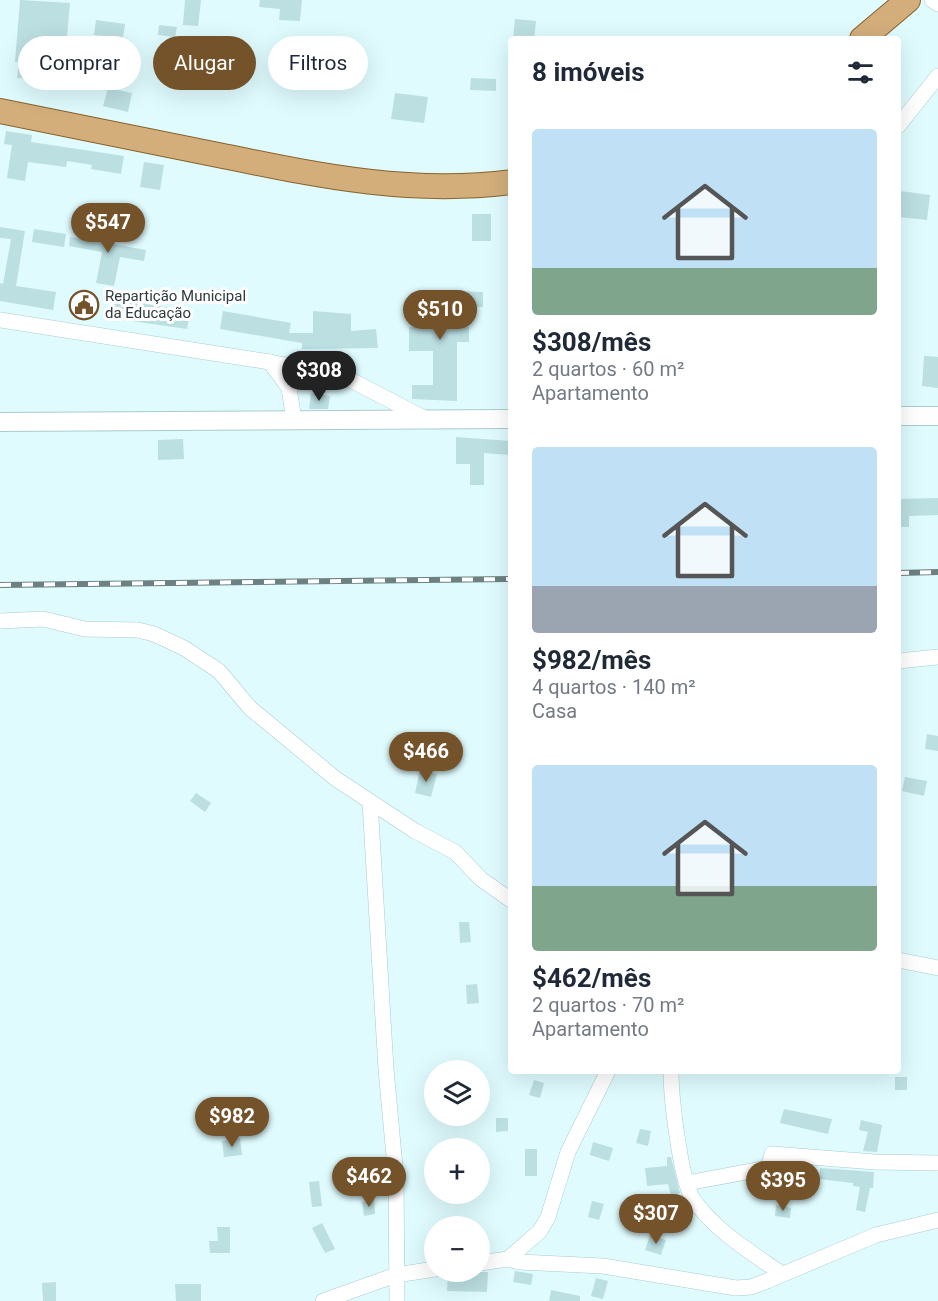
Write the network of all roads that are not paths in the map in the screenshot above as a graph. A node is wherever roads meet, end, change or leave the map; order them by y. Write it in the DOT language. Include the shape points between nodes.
graph roads {
  1 [pos="908,0"];
  2 [pos="932,0"];
  3 [pos="938,4"];
  4 [pos="866,36"];
  5 [pos="938,76"];
  6 [pos="0,111"];
  7 [pos="901,122"];
  8 [pos="508,182"];
  9 [pos="0,320"];
  10 [pos="270,362"];
  11 [pos="936,414"];
  12 [pos="901,416"];
  13 [pos="427,419"];
  14 [pos="508,419"];
  15 [pos="294,420"];
  16 [pos="0,422"];
  17 [pos="0,621"];
  18 [pos="938,657"];
  19 [pos="901,661"];
  20 [pos="370,802"];
  21 [pos="508,898"];
  22 [pos="901,961"];
  23 [pos="938,968"];
  24 [pos="606,1074"];
  25 [pos="671,1074"];
  26 [pos="938,1163"];
  27 [pos="687,1183"];
  28 [pos="938,1220"];
  29 [pos="508,1259"];
  30 [pos="490,1262"];
  31 [pos="424,1271"];
  32 [pos="782,1274"];
  33 [pos="396,1275"];
  34 [pos="323,1301"];
  35 [pos="398,1301"];
  1 -- 4 [label="main road"];
  2 -- 3 [label="street"];
  5 -- 7 [label="street"];
  6 -- 8 [label="main road" via="375,184 431,188"];
  9 -- 10 [label="street"];
  10 -- 13 [label="street" via="345,377"];
  10 -- 15 [label="street" via="289,388"];
  11 -- 12 [label="street"];
  13 -- 14 [label="street"];
  13 -- 15 [label="street"];
  15 -- 16 [label="street"];
  17 -- 20 [label="street" via="43,619 85,629 138,630 184,648 219,671 249,708"];
  18 -- 19 [label="street"];
  20 -- 21 [label="street" via="455,852 481,879"];
  20 -- 33 [label="street" via="396,1178"];
  22 -- 23 [label="street"];
  24 -- 29 [label="street" via="567,1152 548,1217 540,1231"];
  25 -- 27 [label="street" via="674,1117"];
  26 -- 27 [label="street" via="772,1154 768,1168"];
  27 -- 32 [label="street" via="700,1208 746,1250"];
  28 -- 32 [label="street" via="876,1235"];
  29 -- 30 [label="street"];
  29 -- 32 [label="street" via="603,1266 736,1288 752,1287"];
  31 -- 33 [label="street"];
  33 -- 34 [label="street"];
  33 -- 35 [label="street"];
}
